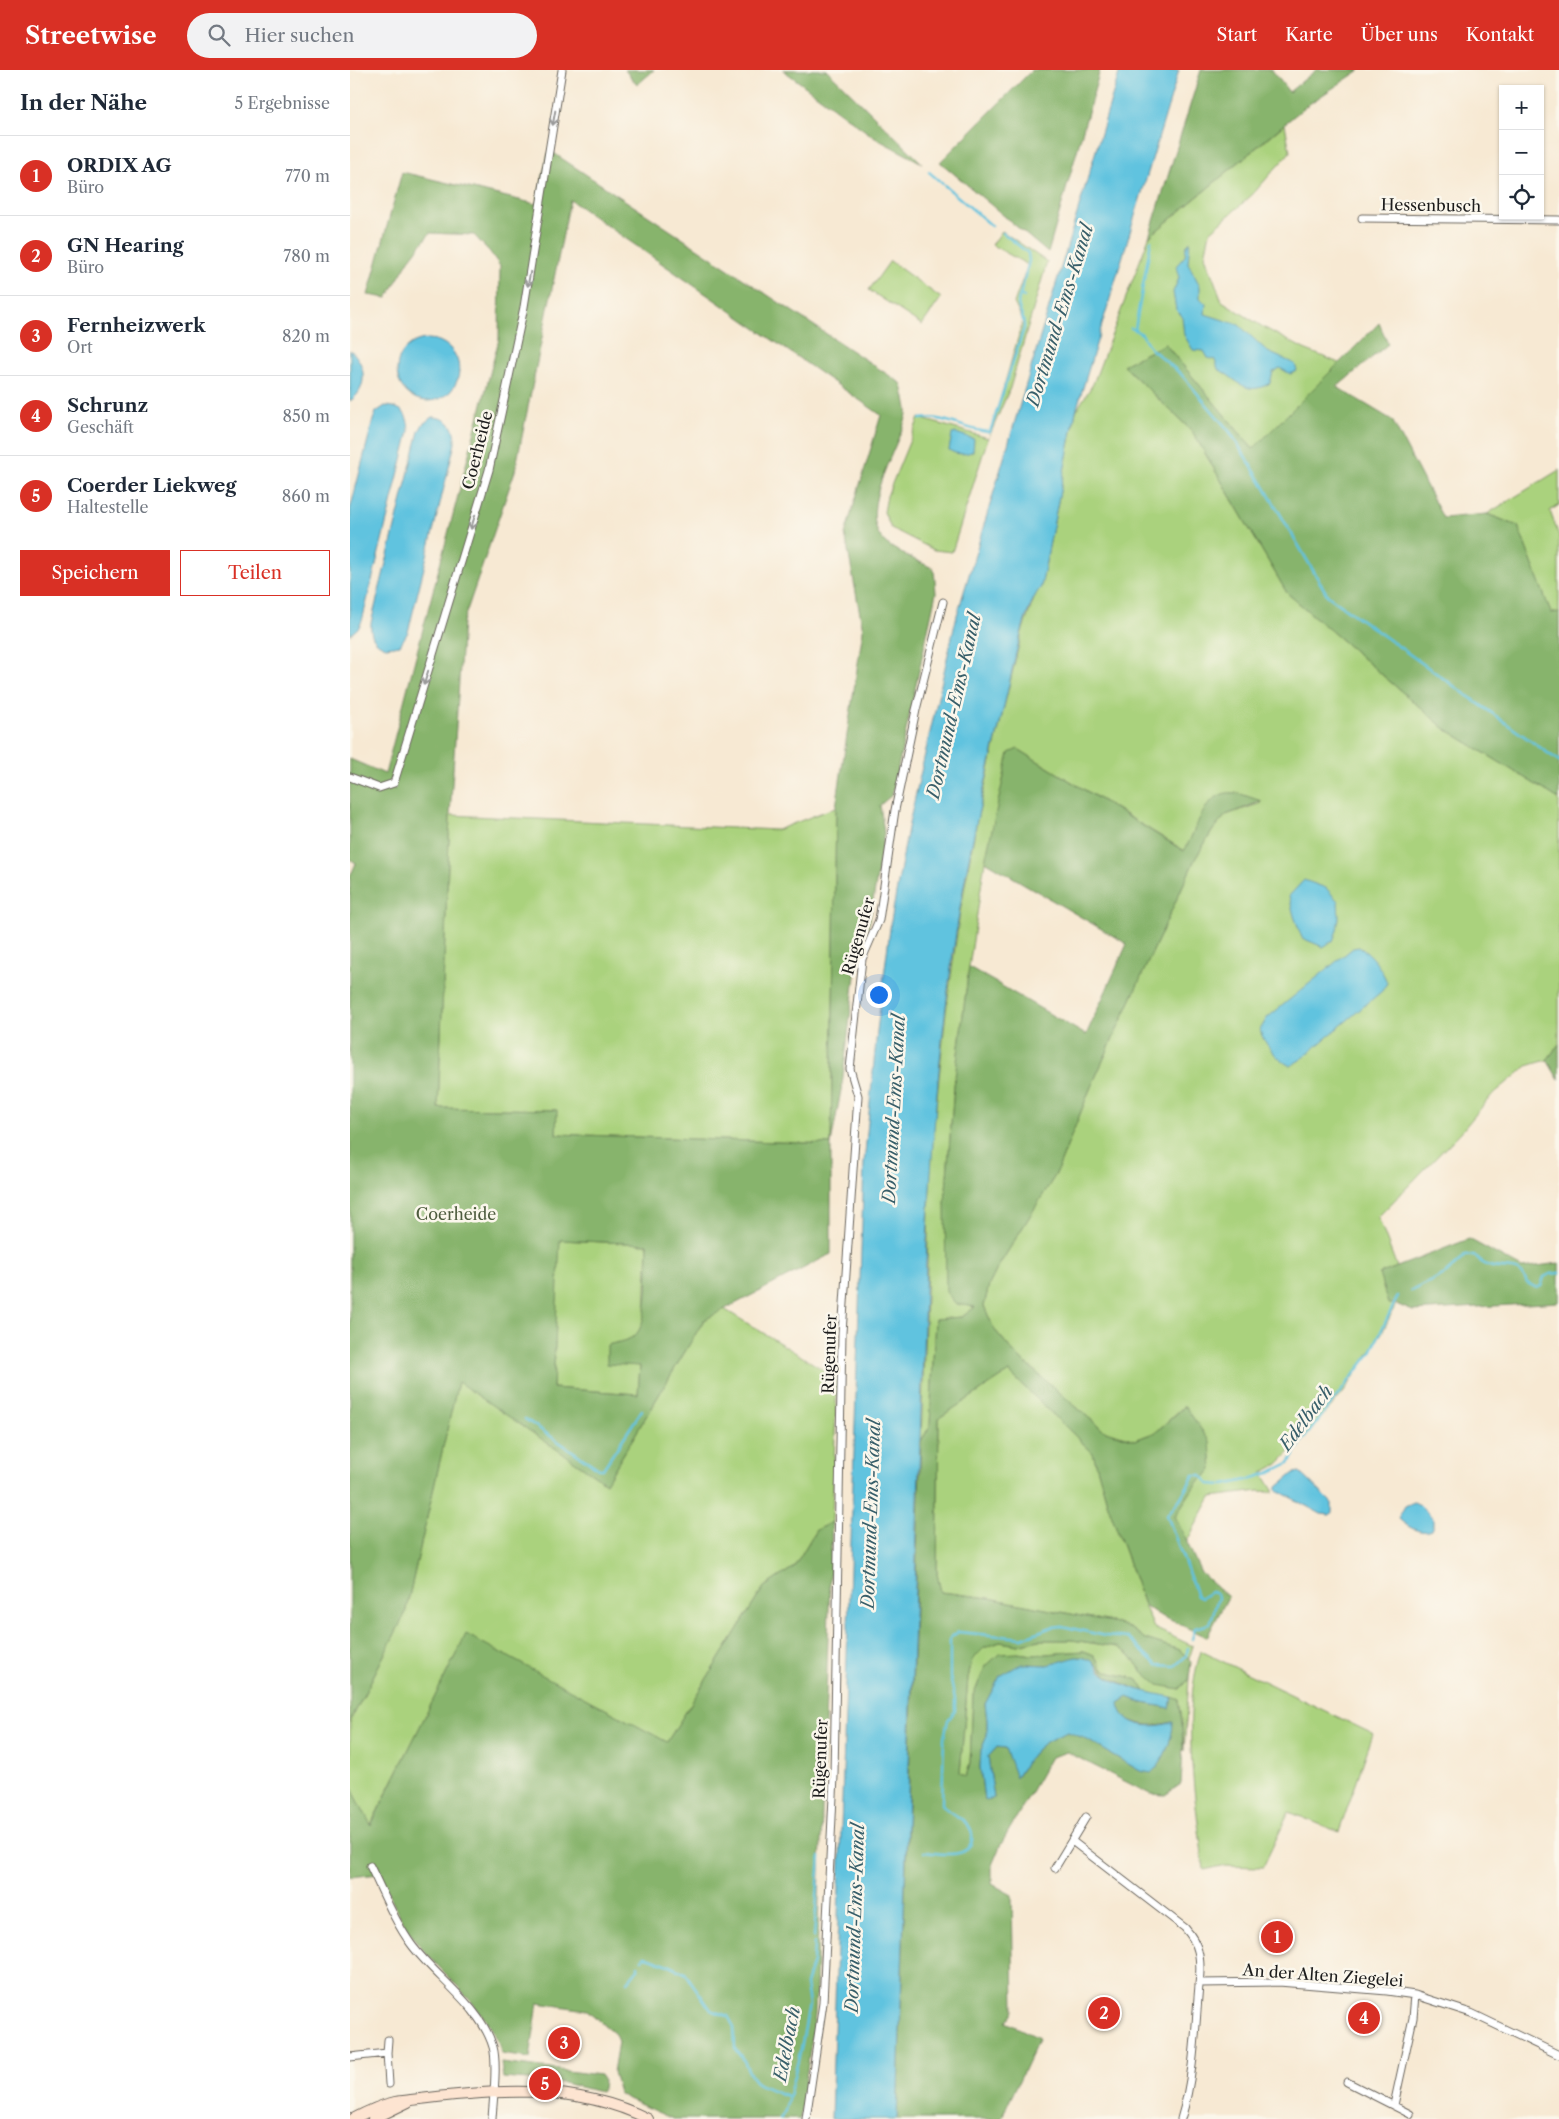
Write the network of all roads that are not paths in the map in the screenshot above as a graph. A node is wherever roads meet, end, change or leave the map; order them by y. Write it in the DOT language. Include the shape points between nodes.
graph roads {
  1 [pos="562,70"];
  2 [pos="1362,218"];
  3 [pos="1559,220"];
  4 [pos="943,602"];
  5 [pos="350,777"];
  6 [pos="1086,1817"];
  7 [pos="1072,1841"];
  8 [pos="370,1866"];
  9 [pos="1055,1868"];
  10 [pos="1199,1983"];
  11 [pos="1415,1995"];
  12 [pos="388,2040"];
  13 [pos="386,2052"];
  14 [pos="1559,2056"];
  15 [pos="350,2057"];
  16 [pos="1347,2082"];
  17 [pos="389,2084"];
  18 [pos="494,2091"];
  19 [pos="411,2100"];
  20 [pos="1394,2105"];
  21 [pos="1410,2114"];
  22 [pos="353,2119"];
  23 [pos="373,2119"];
  24 [pos="492,2119"];
  25 [pos="648,2119"];
  26 [pos="806,2119"];
  27 [pos="1181,2119"];
  1 -- 5 [label="street, Coerheide, one-way" via="524,307 489,470 394,783 379,788"];
  2 -- 3 [label="street, Hessenbusch"];
  4 -- 26 [label="street, Rügenufer" via="895,810 879,920 862,959 851,1046 851,1074 858,1096 842,1333 834,1786 823,2003"];
  6 -- 7 [label="street"];
  7 -- 9 [label="street"];
  7 -- 10 [label="street" via="1186,1928 1199,1953"];
  8 -- 18 [label="street" via="411,1945 486,2032 494,2048"];
  10 -- 11 [label="street, An der Alten Ziegelei" via="1279,1982"];
  10 -- 27 [label="street" via="1195,2043"];
  11 -- 14 [label="street, An der Alten Ziegelei" via="1471,2013"];
  11 -- 20 [label="street, An der Alten Ziegelei"];
  12 -- 13 [label="street"];
  13 -- 15 [label="street"];
  13 -- 17 [label="street"];
  16 -- 20 [label="street"];
  18 -- 19 [label="street"];
  18 -- 24 [label="street"];
  18 -- 25 [label="street" via="588,2099 621,2107"];
  19 -- 22 [label="street" via="390,2103"];
  19 -- 23 [label="street"];
  20 -- 21 [label="street"];
}
